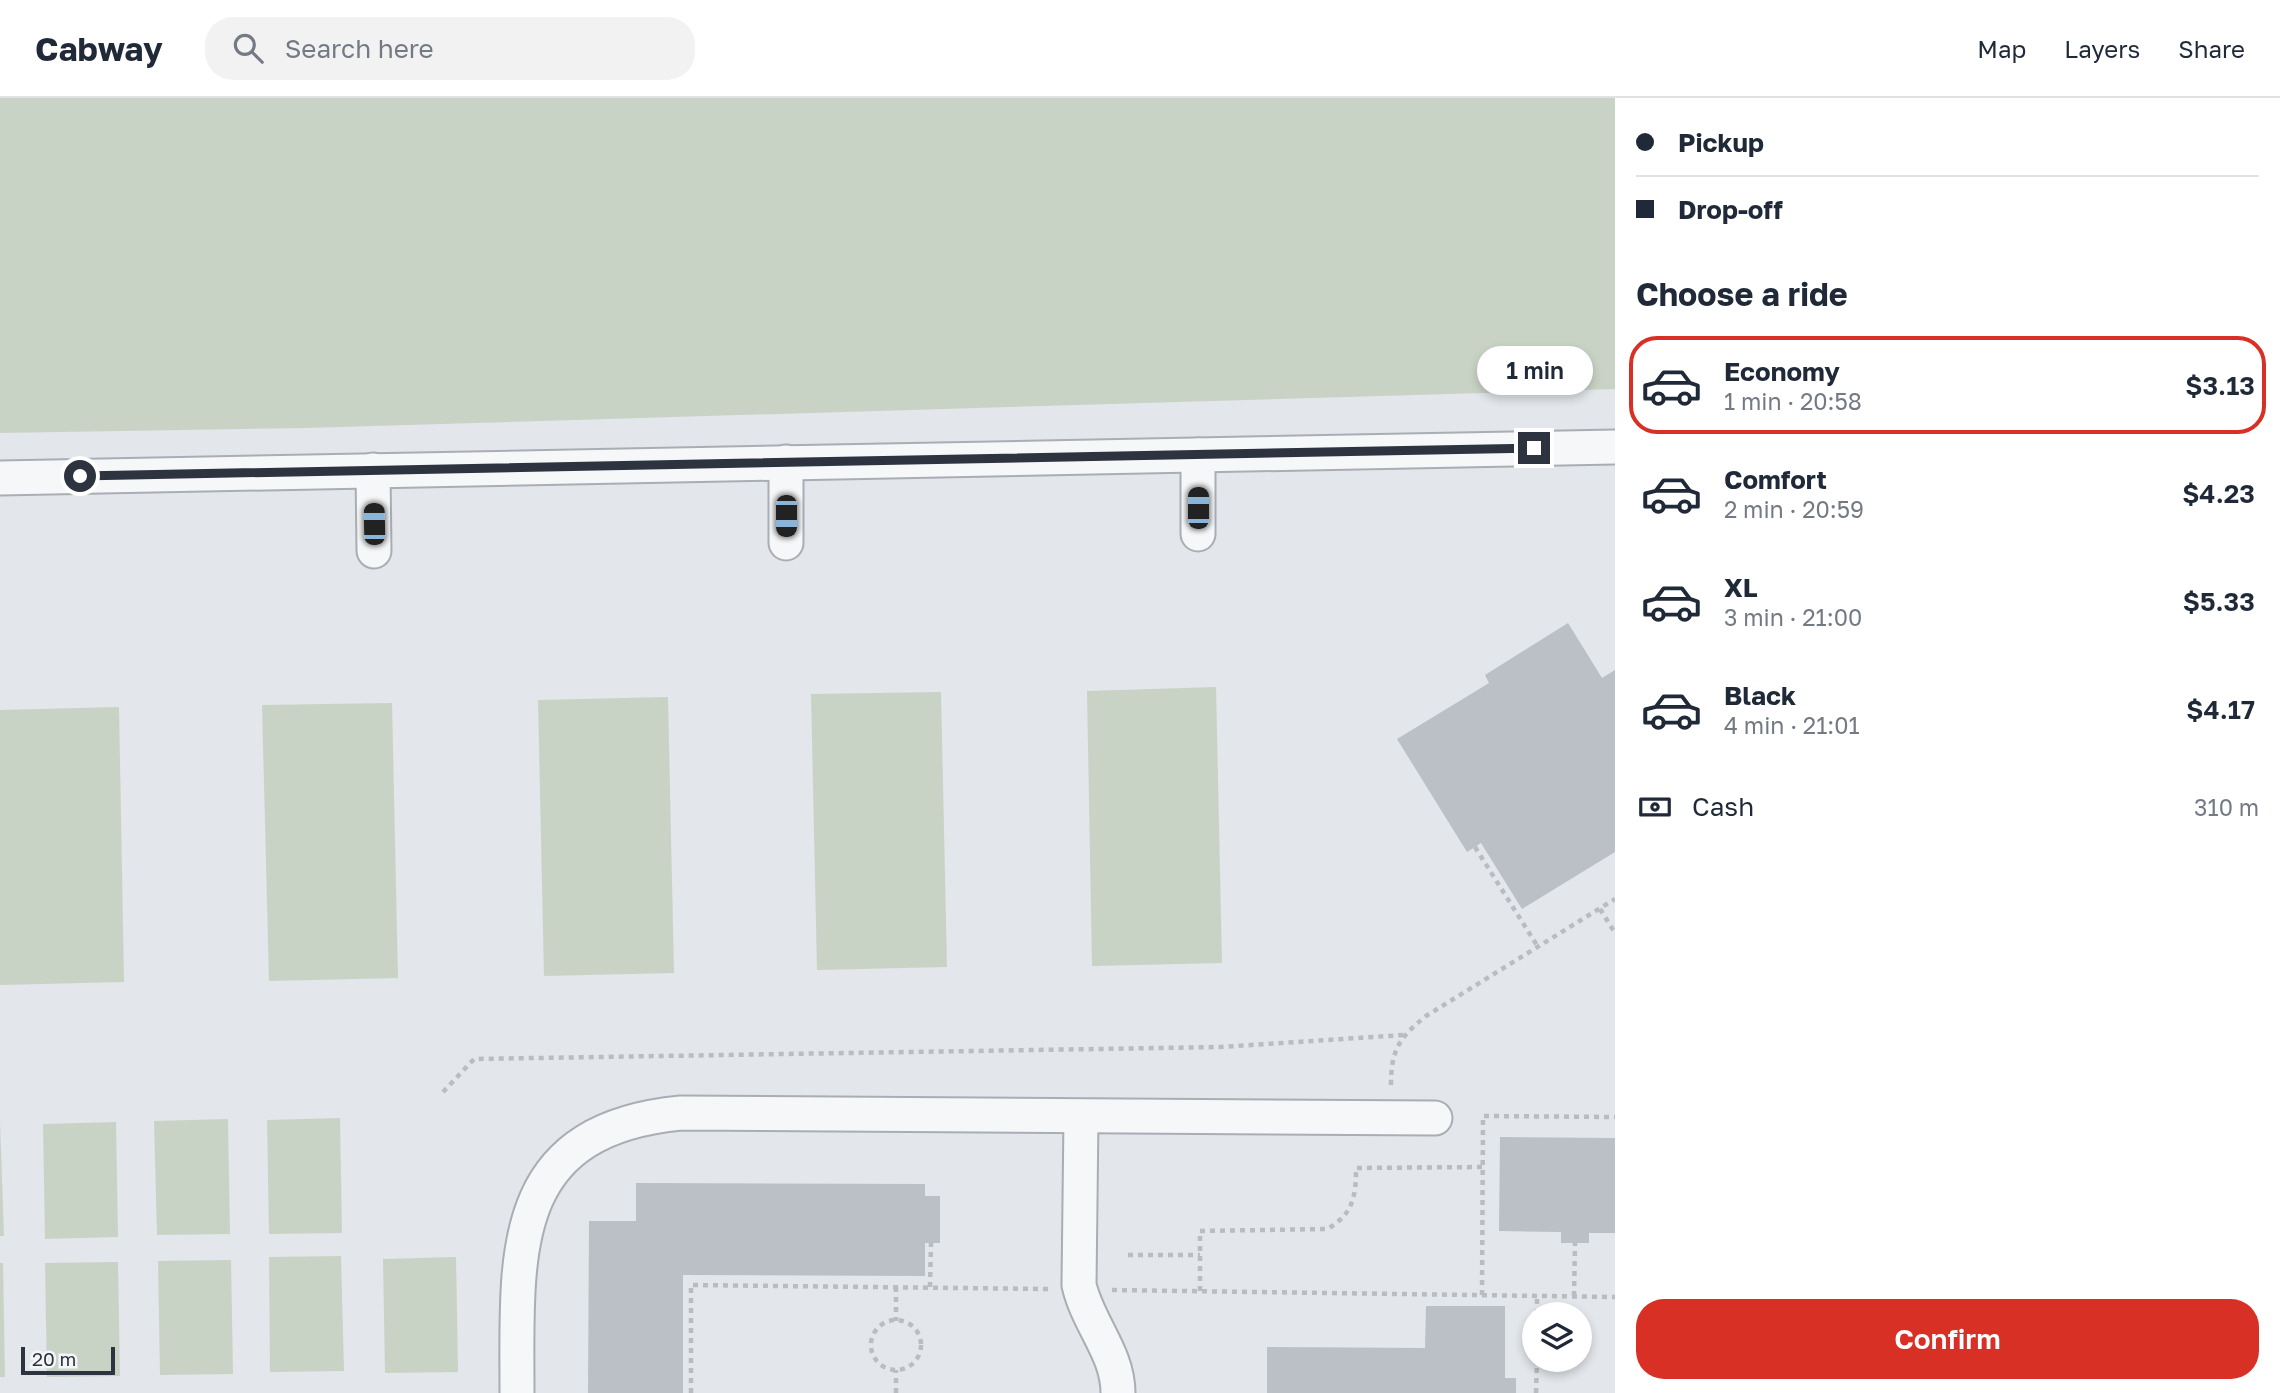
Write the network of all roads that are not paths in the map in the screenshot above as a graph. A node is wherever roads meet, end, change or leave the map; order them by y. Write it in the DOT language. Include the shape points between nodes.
graph roads {
  1 [pos="1615,447"];
  2 [pos="1198,455"];
  3 [pos="786,462"];
  4 [pos="373,470"];
  5 [pos="0,478"];
  6 [pos="1198,534"];
  7 [pos="786,543"];
  8 [pos="374,551"];
  9 [pos="1081,1117"];
  10 [pos="1435,1118"];
  11 [pos="516,1393"];
  12 [pos="1118,1393"];
  1 -- 2 [label="street"];
  2 -- 3 [label="street"];
  2 -- 6 [label="street"];
  3 -- 4 [label="street"];
  3 -- 7 [label="street"];
  4 -- 5 [label="street"];
  4 -- 8 [label="street"];
  9 -- 10 [label="street"];
  9 -- 11 [label="street" via="681,1113 642,1117 608,1128 577,1148 551,1175 522,1236 517,1274"];
  9 -- 12 [label="street" via="1079,1285 1085,1310 1118,1373"];
}
